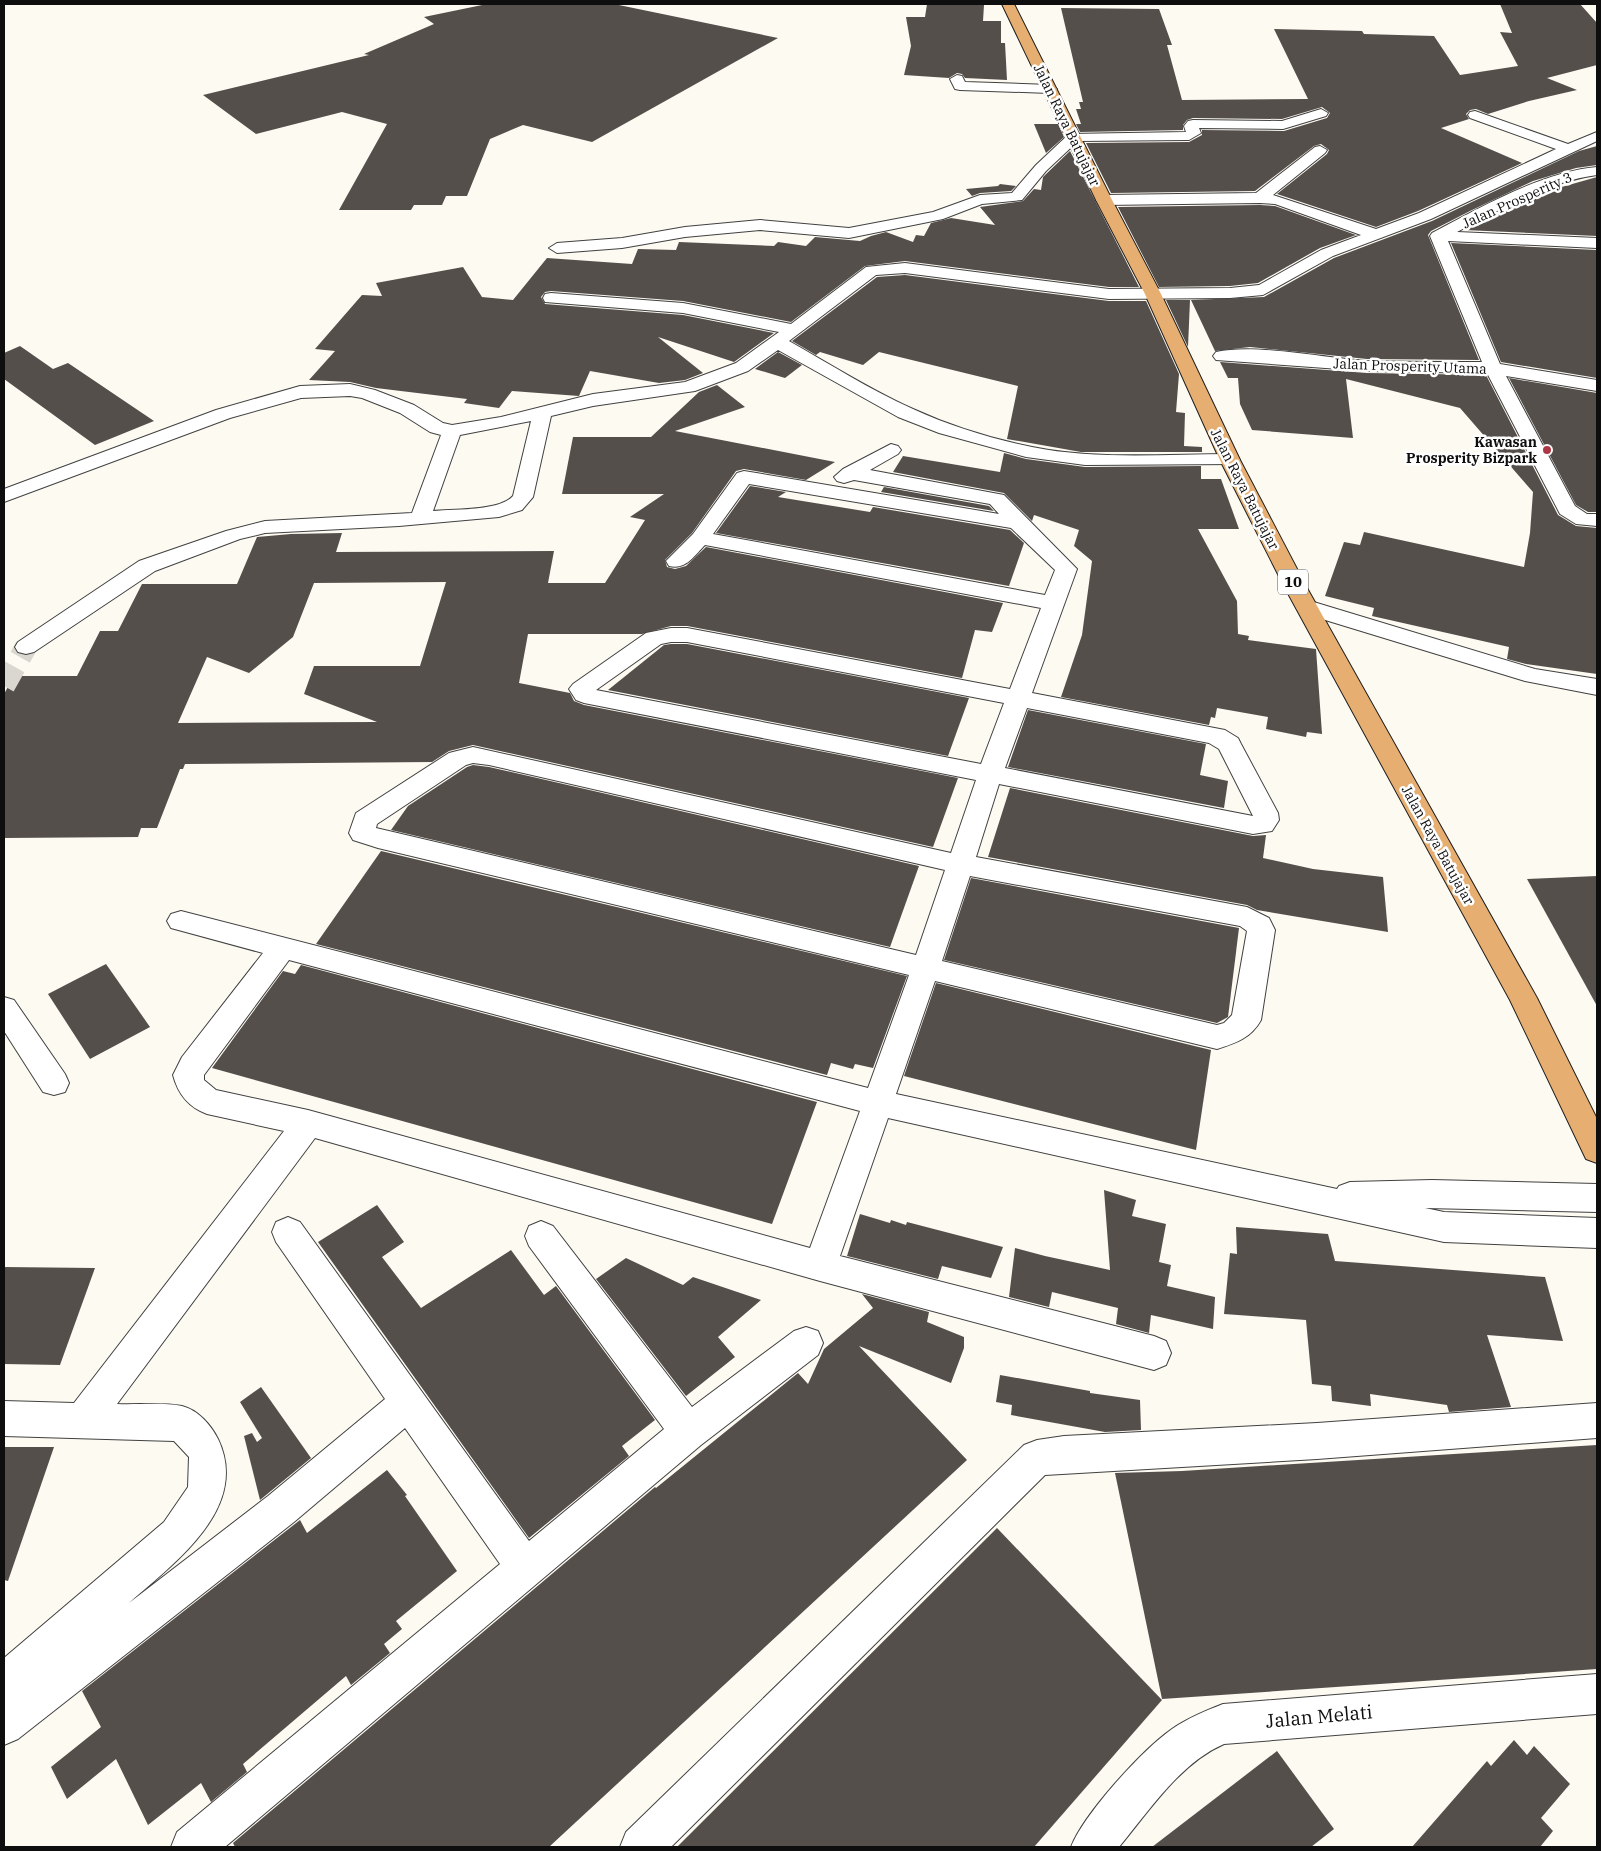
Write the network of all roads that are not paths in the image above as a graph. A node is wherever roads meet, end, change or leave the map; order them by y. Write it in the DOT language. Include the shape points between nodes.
graph roads {
  1 [pos="1008,4"];
  2 [pos="957,79"];
  3 [pos="1050,89"];
  4 [pos="1321,113"];
  5 [pos="1475,115"];
  6 [pos="1597,136"];
  7 [pos="1074,137"];
  8 [pos="1569,149"];
  9 [pos="1320,150"];
  10 [pos="1597,171"];
  11 [pos="1260,198"];
  12 [pos="1104,200"];
  13 [pos="1374,234"];
  14 [pos="1438,236"];
  15 [pos="1597,243"];
  16 [pos="557,248"];
  17 [pos="1153,294"];
  18 [pos="551,298"];
  19 [pos="794,330"];
  20 [pos="777,342"];
  21 [pos="1222,356"];
  22 [pos="1493,368"];
  23 [pos="1597,385"];
  24 [pos="542,414"];
  25 [pos="452,431"];
  26 [pos="891,450"];
  27 [pos="1230,460"];
  28 [pos="850,473"];
  29 [pos="823,490"];
  30 [pos="4,496"];
  31 [pos="420,518"];
  32 [pos="1597,520"];
  33 [pos="1018,523"];
  34 [pos="700,538"];
  35 [pos="677,561"];
  36 [pos="1052,603"];
  37 [pos="1307,607"];
  38 [pos="26,647"];
  39 [pos="1597,687"];
  40 [pos="1019,697"];
  41 [pos="990,774"];
  42 [pos="959,864"];
  43 [pos="181,920"];
  44 [pos="283,947"];
  45 [pos="925,970"];
  46 [pos="4,1008"];
  47 [pos="54,1083"];
  48 [pos="877,1103"];
  49 [pos="308,1123"];
  50 [pos="1597,1150"];
  51 [pos="1306,1198"];
  52 [pos="1597,1198"];
  53 [pos="288,1232"];
  54 [pos="1597,1233"];
  55 [pos="541,1236"];
  56 [pos="820,1266"];
  57 [pos="806,1343"];
  58 [pos="1154,1353"];
  59 [pos="409,1402"];
  60 [pos="4,1418"];
  61 [pos="83,1420"];
  62 [pos="1597,1420"];
  63 [pos="688,1432"];
  64 [pos="526,1570"];
  65 [pos="4,1684"];
  66 [pos="1597,1694"];
  67 [pos="4,1725"];
  68 [pos="192,1847"];
  69 [pos="641,1847"];
  70 [pos="1092,1847"];
  1 -- 3 [label="highway, Jalan Raya Batujajar / 10"];
  2 -- 3 [label="street" via="960,86"];
  3 -- 7 [label="highway, Jalan Raya Batujajar / 10"];
  4 -- 7 [label="street" via="1283,124 1193,124 1190,126 1194,134 1189,136"];
  5 -- 8 [label="street"];
  6 -- 8 [label="street"];
  7 -- 12 [label="highway, Jalan Raya Batujajar / 10"];
  7 -- 16 [label="street" via="1041,168 1017,197 980,200 937,216 887,227 845,233 760,225"];
  8 -- 13 [label="street" via="1425,216"];
  9 -- 11 [label="street"];
  10 -- 14 [label="street, Jalan Prosperity 3" via="1588,170 1550,184"];
  11 -- 12 [label="street"];
  11 -- 13 [label="street" via="1285,202"];
  12 -- 17 [label="highway, Jalan Raya Batujajar / 10"];
  13 -- 17 [label="street" via="1327,253 1263,290"];
  14 -- 15 [label="street"];
  14 -- 22 [label="street"];
  17 -- 19 [label="street" via="1109,294 905,268 880,268 872,270"];
  17 -- 27 [label="highway, Jalan Raya Batujajar / 10"];
  18 -- 19 [label="street" via="682,308"];
  19 -- 20 [label="street"];
  20 -- 24 [label="street" via="742,367 688,387 593,400"];
  20 -- 27 [label="street" via="905,413 990,442 1033,453 1085,459"];
  21 -- 22 [label="street, Jalan Prosperity Utama" via="1358,365"];
  22 -- 23 [label="street, Jalan Prosperity Utama"];
  22 -- 32 [label="street" via="1566,510 1584,520"];
  24 -- 25 [label="street"];
  24 -- 31 [label="street" via="523,496 515,506 499,511"];
  25 -- 30 [label="street" via="437,428 407,409 368,394 350,390 300,392 223,414"];
  25 -- 31 [label="street"];
  26 -- 28 [label="street"];
  27 -- 37 [label="highway, Jalan Raya Batujajar / 10"];
  28 -- 29 [label="street"];
  28 -- 33 [label="street" via="994,498"];
  29 -- 33 [label="street"];
  29 -- 34 [label="street" via="743,478"];
  31 -- 38 [label="street" via="265,527 233,535 147,566"];
  33 -- 36 [label="street" via="1066,569"];
  34 -- 35 [label="street"];
  34 -- 36 [label="street"];
  36 -- 40 [label="street"];
  37 -- 39 [label="street" via="1532,676"];
  37 -- 50 [label="highway, Jalan Raya Batujajar / 10" via="1524,998"];
  40 -- 41 [label="street"];
  40 -- 41 [label="street" via="1226,740 1266,820 1262,825 1253,825"];
  40 -- 41 [label="street" via="687,635 654,638 581,689 584,695 592,698"];
  41 -- 42 [label="street"];
  42 -- 45 [label="street"];
  42 -- 45 [label="street" via="1247,917 1261,930 1246,1020 1234,1031 1218,1038"];
  42 -- 45 [label="street" via="508,761 473,756 458,759 442,769 365,819 362,826 362,833 370,837"];
  43 -- 44 [label="street"];
  44 -- 48 [label="street"];
  44 -- 49 [label="street" via="188,1075 191,1086 207,1101"];
  45 -- 48 [label="street"];
  46 -- 47 [label="street"];
  48 -- 51 [label="street"];
  48 -- 56 [label="street"];
  49 -- 56 [label="street"];
  49 -- 61 [label="street"];
  51 -- 52 [label="street" via="1432,1194"];
  51 -- 54 [label="street" via="1444,1227"];
  53 -- 59 [label="street"];
  55 -- 63 [label="street"];
  56 -- 58 [label="street"];
  57 -- 63 [label="street"];
  59 -- 64 [label="street"];
  59 -- 67 [label="street" via="281,1509"];
  60 -- 61 [label="street"];
  61 -- 65 [label="street" via="182,1424 200,1441 207,1456 206,1490 177,1536"];
  62 -- 69 [label="street" via="1037,1458"];
  63 -- 64 [label="street"];
  64 -- 68 [label="street"];
  66 -- 70 [label="street, Jalan Melati" via="1215,1726 1173,1753"];
}
